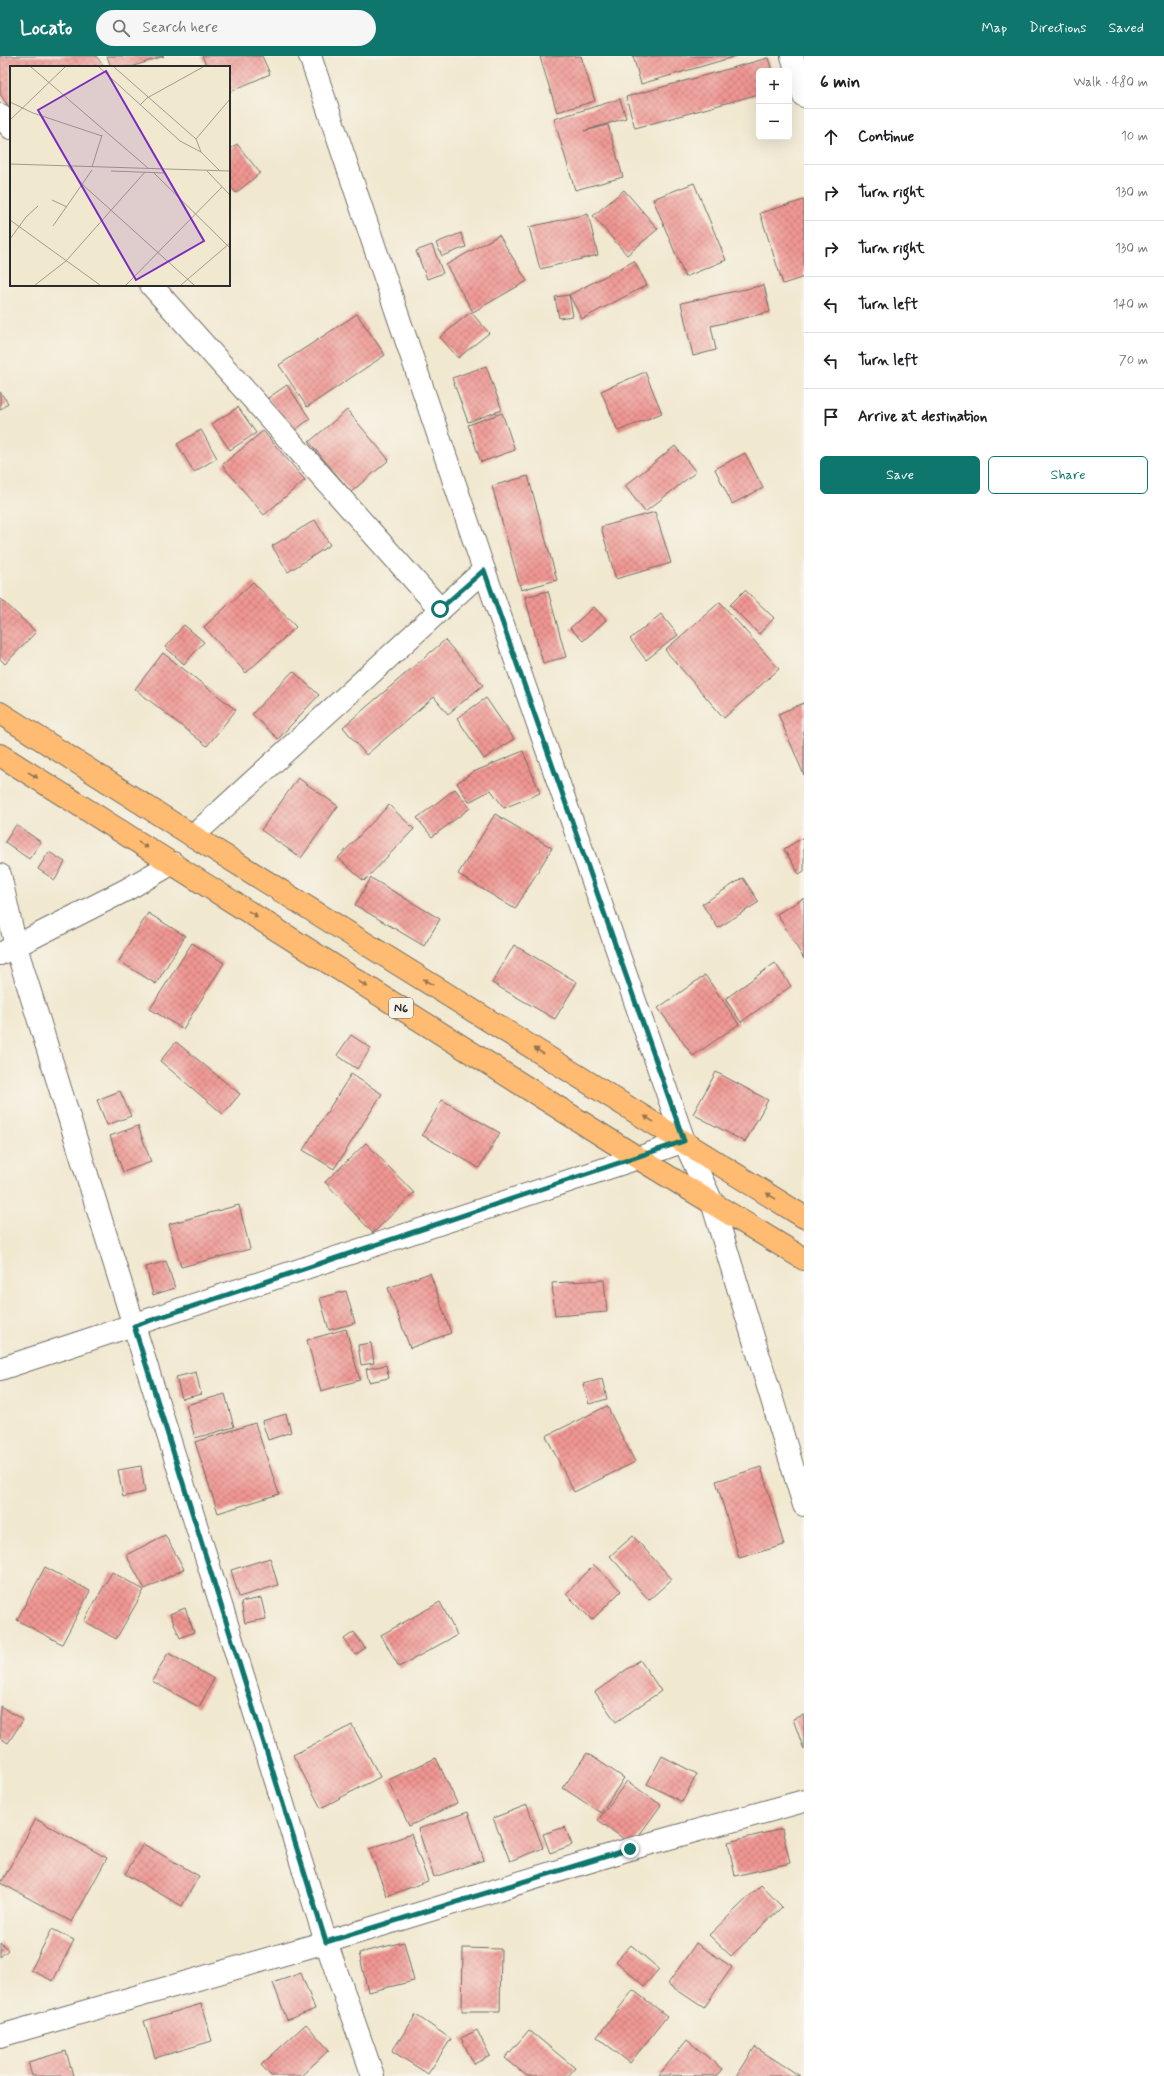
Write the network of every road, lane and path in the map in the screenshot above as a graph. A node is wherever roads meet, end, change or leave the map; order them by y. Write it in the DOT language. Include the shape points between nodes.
graph roads {
  1 [pos="310,56"];
  2 [pos="792,56"];
  3 [pos="804,96"];
  4 [pos="0,115"];
  5 [pos="10,127"];
  6 [pos="152,286"];
  7 [pos="484,570"];
  8 [pos="440,609"];
  9 [pos="0,713"];
  10 [pos="0,755"];
  11 [pos="193,836"];
  12 [pos="173,863"];
  13 [pos="0,875"];
  14 [pos="8,951"];
  15 [pos="684,1141"];
  16 [pos="638,1158"];
  17 [pos="712,1202"];
  18 [pos="804,1217"];
  19 [pos="804,1259"];
  20 [pos="134,1326"];
  21 [pos="0,1369"];
  22 [pos="804,1505"];
  23 [pos="804,1801"];
  24 [pos="326,1942"];
  25 [pos="0,2036"];
  26 [pos="373,2076"];
  1 -- 7 [label="street"];
  2 -- 3 [label="street"];
  4 -- 5 [label="street"];
  6 -- 8 [label="street"];
  7 -- 8 [label="street"];
  7 -- 15 [label="street"];
  8 -- 11 [label="street"];
  9 -- 11 [label="highway"];
  10 -- 12 [label="highway, N6, one-way"];
  15 -- 11 [label="highway, one-way"];
  12 -- 14 [label="street"];
  12 -- 16 [label="highway, N6, one-way"];
  13 -- 14 [label="street"];
  14 -- 20 [label="street"];
  15 -- 16 [label="street"];
  15 -- 17 [label="street"];
  18 -- 15 [label="highway, one-way"];
  16 -- 17 [label="highway, N6"];
  16 -- 20 [label="street"];
  17 -- 19 [label="highway, N6"];
  17 -- 22 [label="street"];
  20 -- 21 [label="street"];
  20 -- 24 [label="street"];
  23 -- 24 [label="street" via="630,1849"];
  24 -- 25 [label="street"];
  24 -- 26 [label="street"];
}
